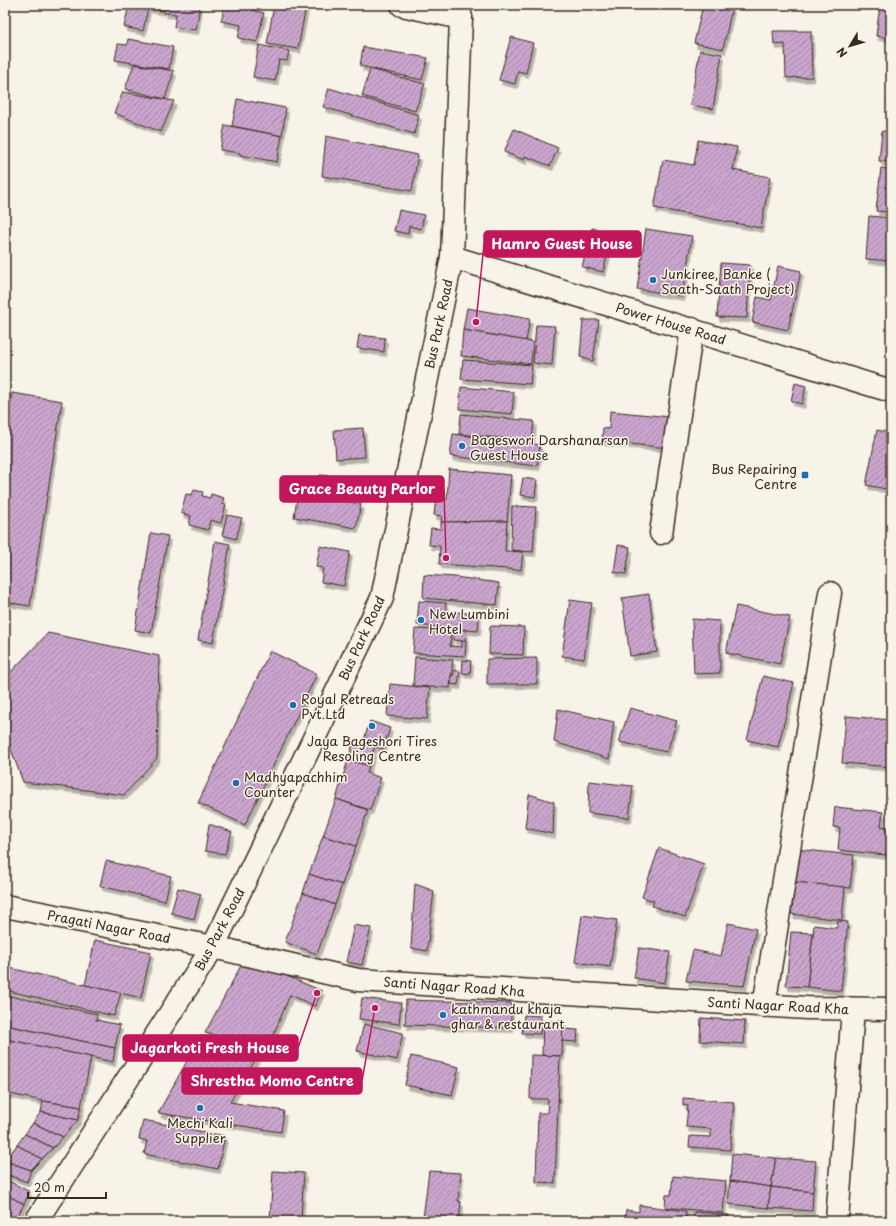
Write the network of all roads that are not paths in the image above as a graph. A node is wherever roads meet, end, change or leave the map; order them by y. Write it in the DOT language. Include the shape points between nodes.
graph roads {
  1 [pos="402,5"];
  2 [pos="459,12"];
  3 [pos="452,257"];
  4 [pos="692,329"];
  5 [pos="891,390"];
  6 [pos="661,533"];
  7 [pos="830,593"];
  8 [pos="5,906"];
  9 [pos="213,947"];
  10 [pos="764,1006"];
  11 [pos="853,1009"];
  12 [pos="891,1009"];
  13 [pos="36,1221"];
  14 [pos="837,1221"];
  1 -- 2 [label="street"];
  2 -- 3 [label="street, Bus Park Road"];
  3 -- 4 [label="street, Power House Road"];
  3 -- 9 [label="street, Bus Park Road" via="382,598"];
  4 -- 5 [label="street, Power House Road"];
  4 -- 6 [label="street"];
  7 -- 10 [label="street"];
  8 -- 9 [label="street, Pragati Nagar Road"];
  9 -- 10 [label="street, Santi Nagar Road Kha" via="358,980"];
  9 -- 13 [label="street, Bus Park Road"];
  10 -- 11 [label="street, Santi Nagar Road Kha"];
  11 -- 12 [label="street, Santi Nagar Road Kha"];
  11 -- 14 [label="street"];
}
